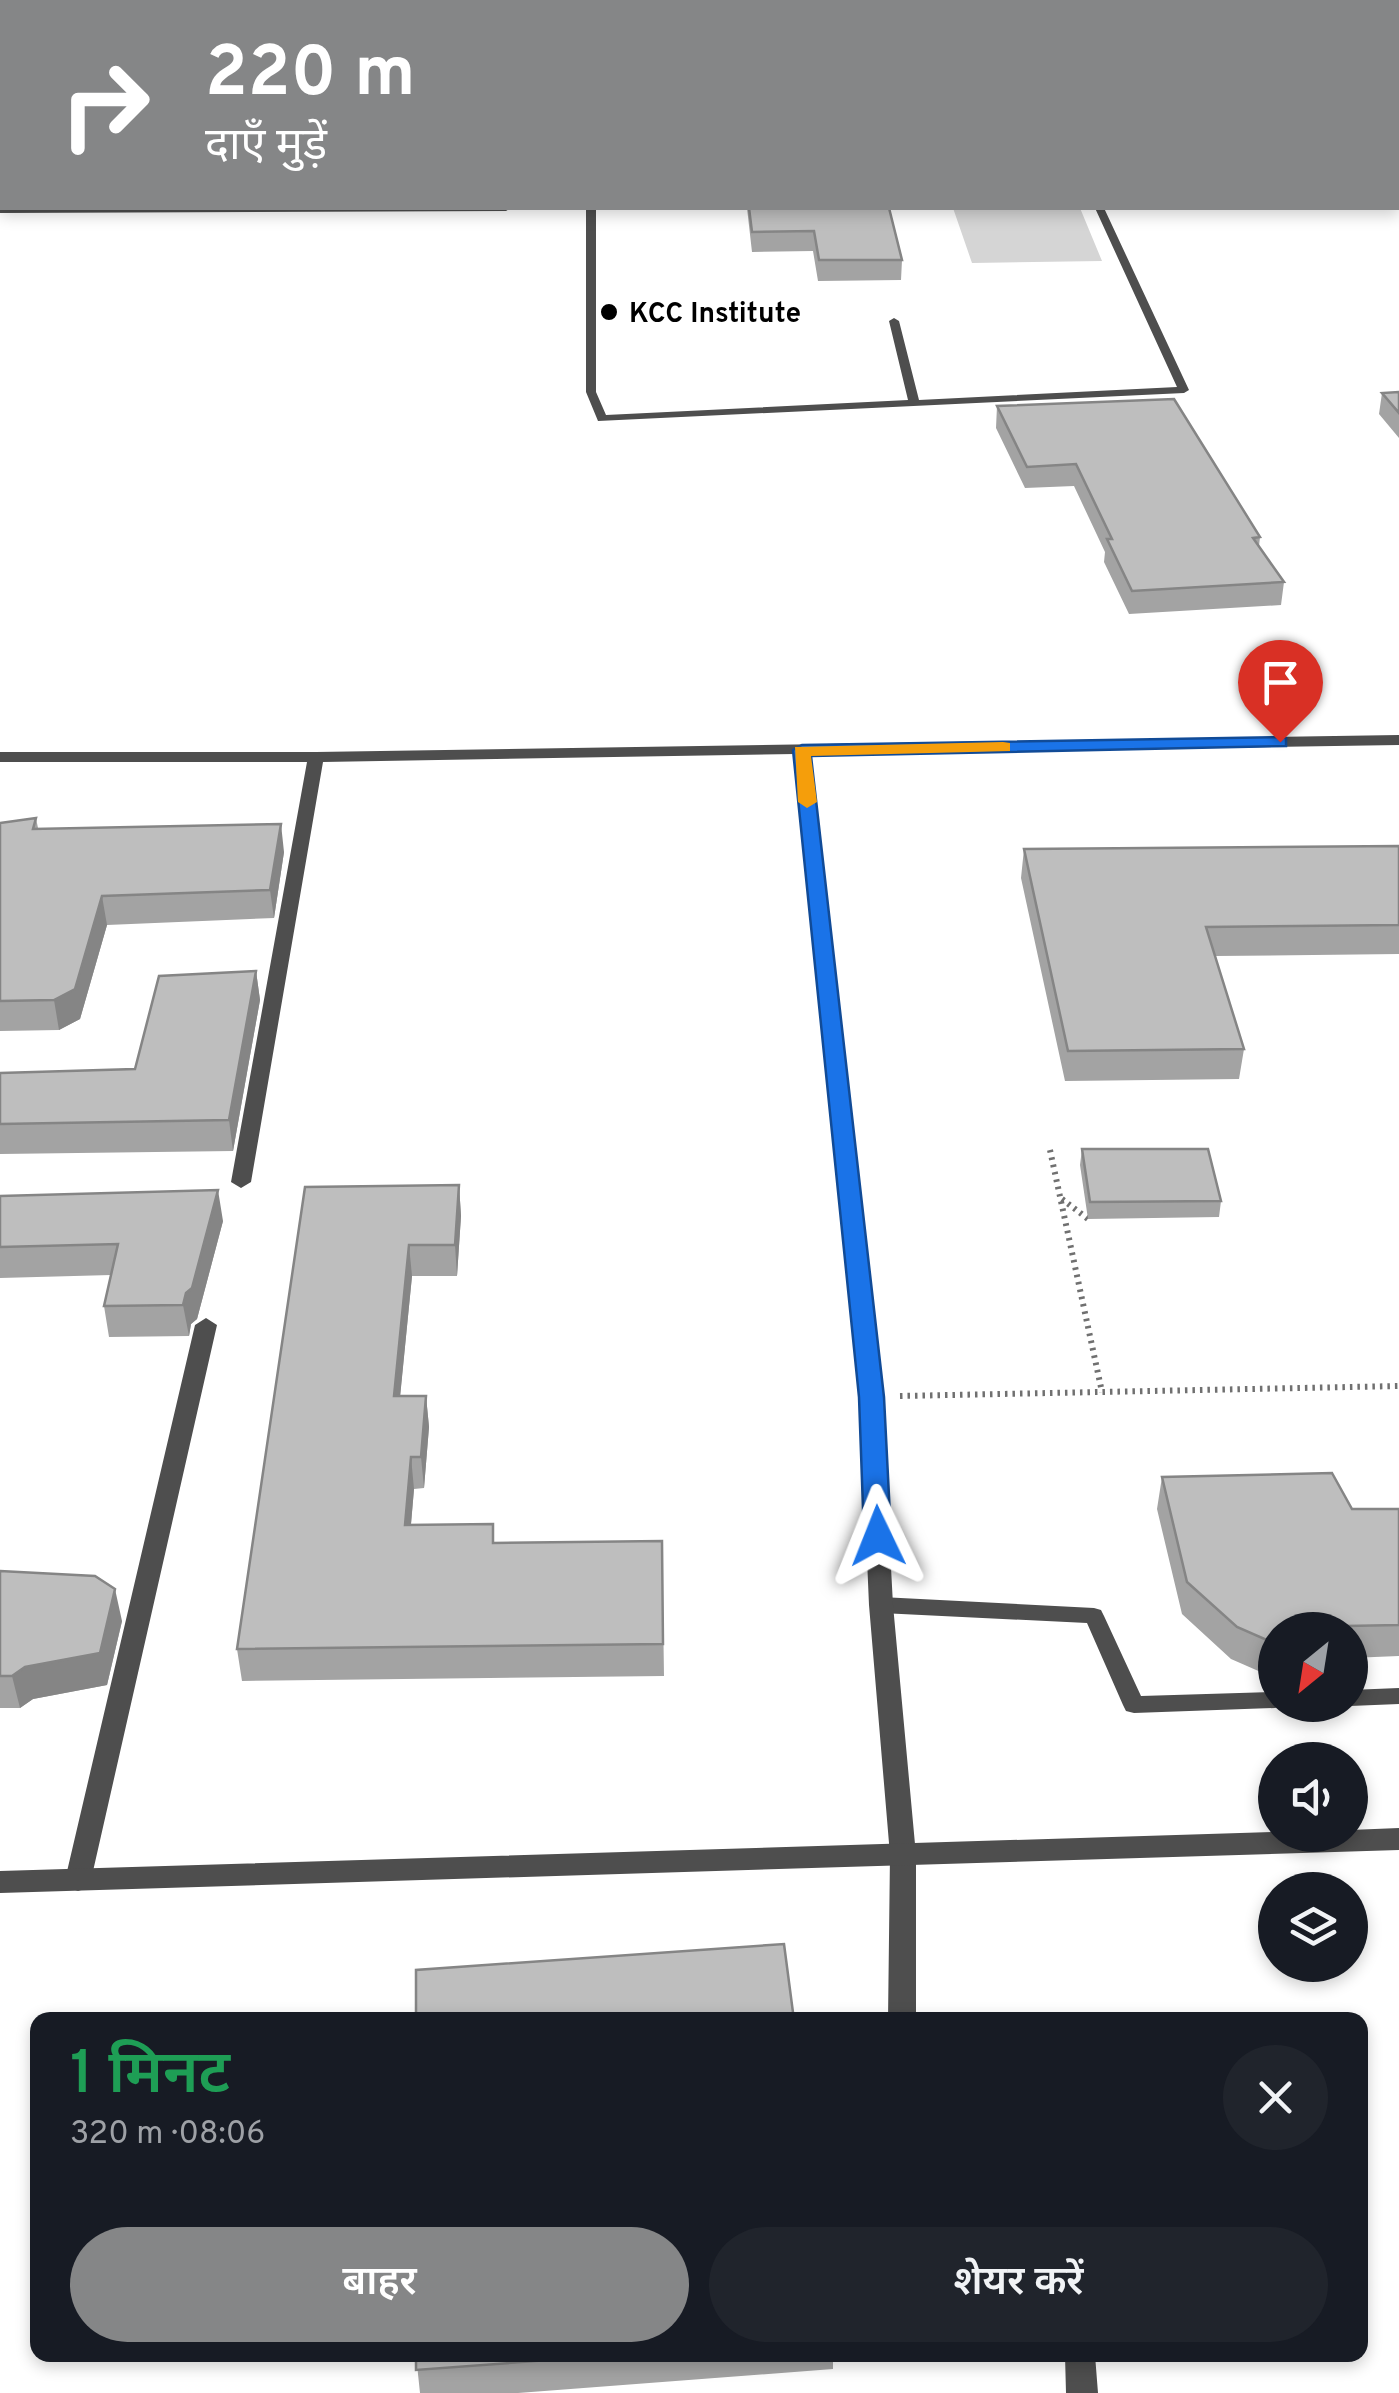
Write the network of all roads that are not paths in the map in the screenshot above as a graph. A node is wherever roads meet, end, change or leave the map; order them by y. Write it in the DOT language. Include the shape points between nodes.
graph roads {
  1 [pos="591,210"];
  2 [pos="1100,210"];
  3 [pos="894,321"];
  4 [pos="914,403"];
  5 [pos="1399,740"];
  6 [pos="802,750"];
  7 [pos="316,757"];
  8 [pos="0,758"];
  9 [pos="241,1182"];
  10 [pos="206,1325"];
  11 [pos="881,1605"];
  12 [pos="1399,1696"];
  13 [pos="1368,1697"];
  14 [pos="1258,1700"];
  15 [pos="1399,1839"];
  16 [pos="903,1854"];
  17 [pos="78,1880"];
  18 [pos="0,1882"];
  19 [pos="902,2012"];
  20 [pos="1080,2362"];
  21 [pos="1082,2393"];
  1 -- 4 [label="lane" via="591,392 602,419"];
  2 -- 4 [label="lane" via="1184,390"];
  3 -- 4 [label="lane"];
  5 -- 6 [label="street"];
  6 -- 7 [label="street"];
  6 -- 11 [label="street" via="871,1397"];
  7 -- 8 [label="street"];
  7 -- 9 [label="street"];
  10 -- 17 [label="street"];
  11 -- 14 [label="lane" via="1094,1616 1134,1704"];
  11 -- 16 [label="street"];
  12 -- 13 [label="lane"];
  15 -- 16 [label="street"];
  16 -- 17 [label="street"];
  16 -- 19 [label="street"];
  17 -- 18 [label="street"];
  20 -- 21 [label="street"];
}
